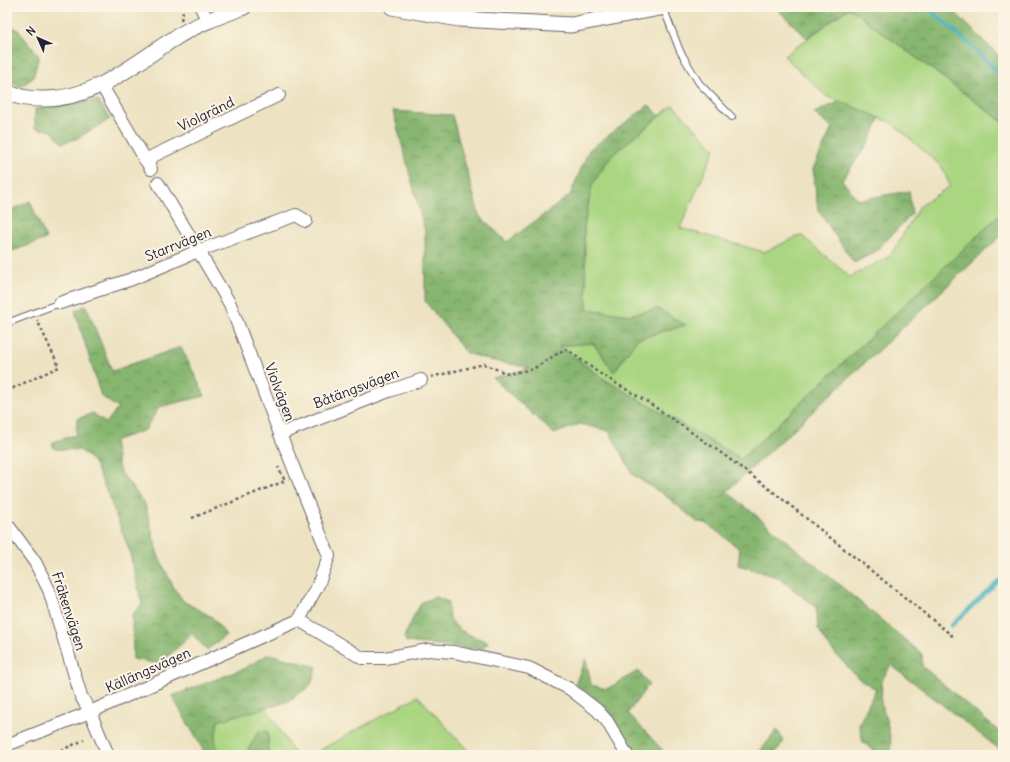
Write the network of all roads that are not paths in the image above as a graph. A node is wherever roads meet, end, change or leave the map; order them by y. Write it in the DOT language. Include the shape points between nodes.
graph roads {
  1 [pos="244,7"];
  2 [pos="392,7"];
  3 [pos="664,7"];
  4 [pos="443,11"];
  5 [pos="204,14"];
  6 [pos="102,86"];
  7 [pos="7,92"];
  8 [pos="279,95"];
  9 [pos="732,117"];
  10 [pos="158,183"];
  11 [pos="306,221"];
  12 [pos="198,251"];
  13 [pos="60,303"];
  14 [pos="7,323"];
  15 [pos="421,380"];
  16 [pos="280,434"];
  17 [pos="7,524"];
  18 [pos="299,620"];
  19 [pos="90,712"];
  20 [pos="7,745"];
  21 [pos="108,755"];
  22 [pos="627,755"];
  1 -- 5 [label="street"];
  2 -- 4 [label="street"];
  3 -- 4 [label="street" via="572,25 459,19"];
  3 -- 9 [label="lane" via="680,51 699,83"];
  5 -- 6 [label="street" via="176,38"];
  6 -- 7 [label="street" via="54,99 25,99"];
  6 -- 8 [label="street, Violgränd" via="148,164"];
  10 -- 12 [label="street, Violvägen"];
  11 -- 12 [label="street, Starrvägen" via="296,215"];
  12 -- 13 [label="street, Starrvägen"];
  12 -- 16 [label="street, Violvägen" via="230,304"];
  13 -- 14 [label="lane"];
  15 -- 16 [label="street, Båtängsvägen"];
  16 -- 18 [label="street, Violvägen" via="329,556 318,585"];
  17 -- 19 [label="street, Fräkenvägen" via="36,562 49,590 81,696"];
  18 -- 19 [label="street, Källängsvägen"];
  18 -- 22 [label="street" via="362,658 385,658 428,650 475,655 528,668 570,689 597,710"];
  19 -- 20 [label="street, Källängsvägen"];
  19 -- 21 [label="street, Fräkenvägen"];
}
